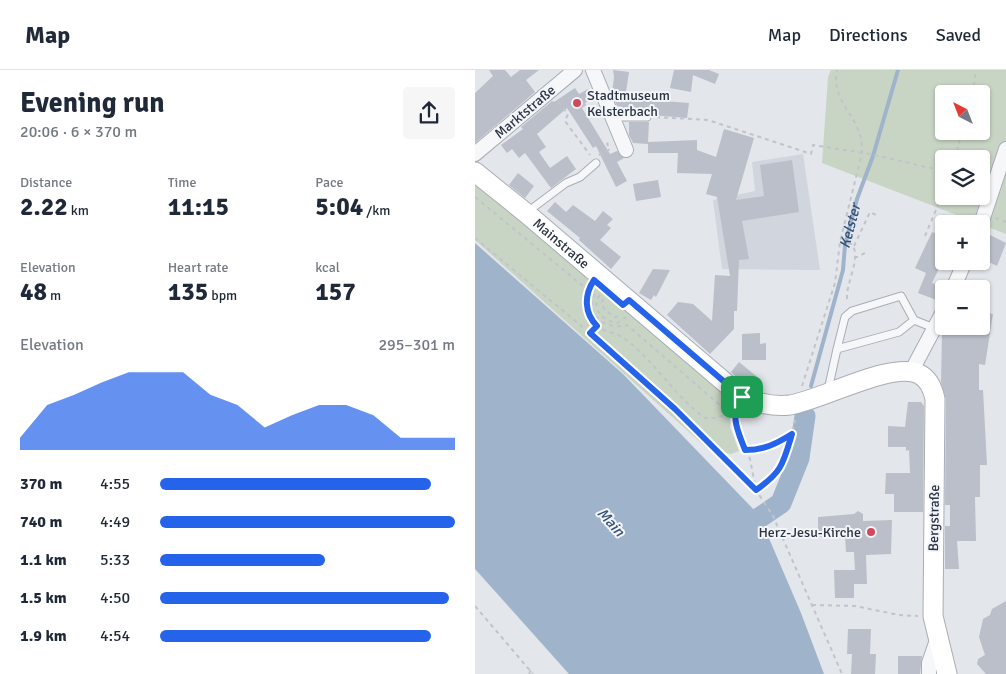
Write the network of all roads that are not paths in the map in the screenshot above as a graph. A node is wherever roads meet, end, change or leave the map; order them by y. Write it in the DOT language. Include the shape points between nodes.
graph roads {
  1 [pos="575,70"];
  2 [pos="593,70"];
  3 [pos="612,117"];
  4 [pos="647,117"];
  5 [pos="623,144"];
  6 [pos="1006,149"];
  7 [pos="475,154"];
  8 [pos="596,163"];
  9 [pos="475,172"];
  10 [pos="526,213"];
  11 [pos="989,215"];
  12 [pos="914,320"];
  13 [pos="935,325"];
  14 [pos="933,328"];
  15 [pos="837,349"];
  16 [pos="911,372"];
  17 [pos="828,392"];
  18 [pos="937,637"];
  19 [pos="929,674"];
  20 [pos="947,674"];
  1 -- 7 [label="street, Marktstraße"];
  2 -- 3 [label="street"];
  3 -- 4 [label="lane"];
  3 -- 5 [label="street"];
  6 -- 11 [label="street"];
  8 -- 10 [label="lane"];
  9 -- 10 [label="street, Mainstraße"];
  10 -- 17 [label="street, Mainstraße" via="627,308 738,405 791,404"];
  12 -- 14 [label="lane"];
  12 -- 15 [label="lane" via="899,332"];
  12 -- 15 [label="lane" via="901,296 852,311 845,317"];
  13 -- 14 [label="street"];
  14 -- 16 [label="street"];
  15 -- 17 [label="lane"];
  16 -- 17 [label="street, Mainstraße" via="899,372"];
  16 -- 18 [label="street, Bergstraße" via="926,379 935,399 933,616"];
  18 -- 19 [label="street"];
  18 -- 20 [label="street, Bergstraße"];
}
